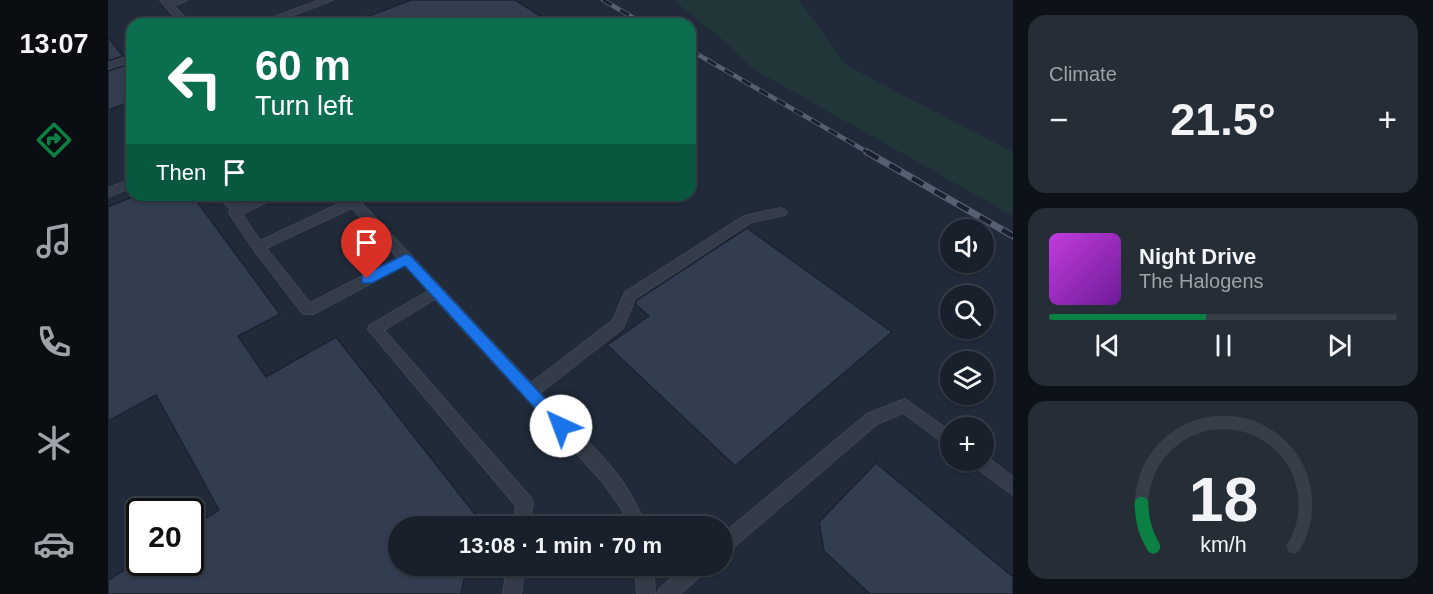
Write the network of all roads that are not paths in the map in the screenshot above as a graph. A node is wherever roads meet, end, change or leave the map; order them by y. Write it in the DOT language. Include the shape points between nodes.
graph roads {
  1 [pos="183,0"];
  2 [pos="329,0"];
  3 [pos="166,2"];
  4 [pos="181,18"];
  5 [pos="277,18"];
  6 [pos="126,60"];
  7 [pos="108,66"];
  8 [pos="126,186"];
  9 [pos="108,193"];
  10 [pos="229,201"];
  11 [pos="257,201"];
  12 [pos="346,201"];
  13 [pos="352,201"];
  14 [pos="239,209"];
  15 [pos="781,212"];
  16 [pos="258,247"];
  17 [pos="406,259"];
  18 [pos="436,292"];
  19 [pos="530,392"];
  20 [pos="940,433"];
  21 [pos="992,471"];
  22 [pos="1013,487"];
  23 [pos="523,516"];
  24 [pos="633,516"];
  25 [pos="733,536"];
  26 [pos="515,576"];
  27 [pos="645,576"];
  28 [pos="687,576"];
  29 [pos="512,594"];
  30 [pos="646,594"];
  31 [pos="666,594"];
  1 -- 3 [label="lane"];
  2 -- 5 [label="lane"];
  3 -- 4 [label="lane"];
  6 -- 7 [label="lane"];
  8 -- 9 [label="lane"];
  10 -- 14 [label="lane"];
  11 -- 14 [label="lane"];
  12 -- 16 [label="lane"];
  13 -- 17 [label="lane"];
  14 -- 16 [label="lane" via="235,213"];
  15 -- 19 [label="lane" via="748,219 630,296 618,324"];
  16 -- 17 [label="lane" via="308,310"];
  17 -- 18 [label="lane"];
  18 -- 19 [label="lane"];
  18 -- 23 [label="lane" via="375,329 525,504"];
  19 -- 24 [label="lane" via="607,475"];
  20 -- 25 [label="lane" via="905,406 872,418"];
  21 -- 22 [label="lane"];
  26 -- 29 [label="lane"];
  27 -- 30 [label="lane"];
  28 -- 31 [label="lane"];
}
